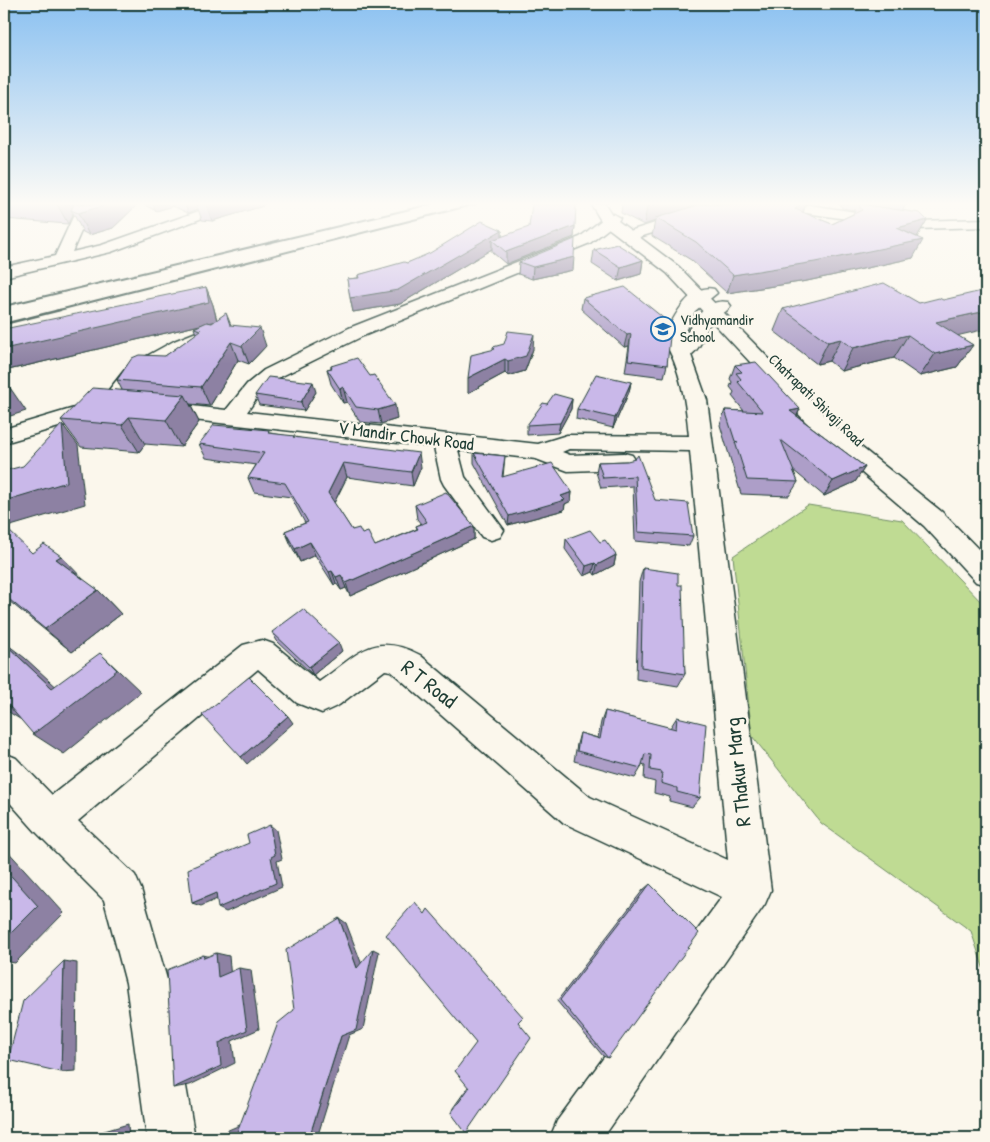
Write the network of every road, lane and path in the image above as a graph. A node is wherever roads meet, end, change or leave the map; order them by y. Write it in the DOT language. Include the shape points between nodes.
graph roads {
  1 [pos="24,257"];
  2 [pos="47,257"];
  3 [pos="543,257"];
  4 [pos="658,257"];
  5 [pos="4,260"];
  6 [pos="4,272"];
  7 [pos="711,302"];
  8 [pos="217,330"];
  9 [pos="109,404"];
  10 [pos="233,416"];
  11 [pos="4,436"];
  12 [pos="444,441"];
  13 [pos="702,451"];
  14 [pos="491,530"];
  15 [pos="986,554"];
  16 [pos="986,574"];
  17 [pos="4,770"];
  18 [pos="50,820"];
  19 [pos="751,890"];
  20 [pos="171,1138"];
  21 [pos="574,1138"];
  1 -- 5 [label="street"];
  2 -- 6 [label="street"];
  3 -- 10 [label="street" via="356,332 262,380"];
  4 -- 7 [label="street"];
  7 -- 13 [label="street, R Thakur Marg" via="691,346 681,353 696,400"];
  7 -- 15 [label="street, Chatrapati Shivaji Road" via="850,436 920,493"];
  7 -- 16 [label="street" via="828,432 933,519"];
  8 -- 9 [label="street" via="181,345 134,372"];
  9 -- 10 [label="street, V Mandir Chowk Road"];
  9 -- 11 [label="street"];
  10 -- 12 [label="street, V Mandir Chowk Road"];
  12 -- 13 [label="street, V Mandir Chowk Road" via="539,452 568,463"];
  12 -- 14 [label="street" via="453,479"];
  13 -- 19 [label="street, R Thakur Marg"];
  17 -- 18 [label="street"];
  18 -- 19 [label="street, R T Road" via="254,654 262,653 308,693 322,698 378,658 393,657 410,665 577,810"];
  18 -- 20 [label="street" via="120,889 147,984"];
  19 -- 21 [label="street"];
}
